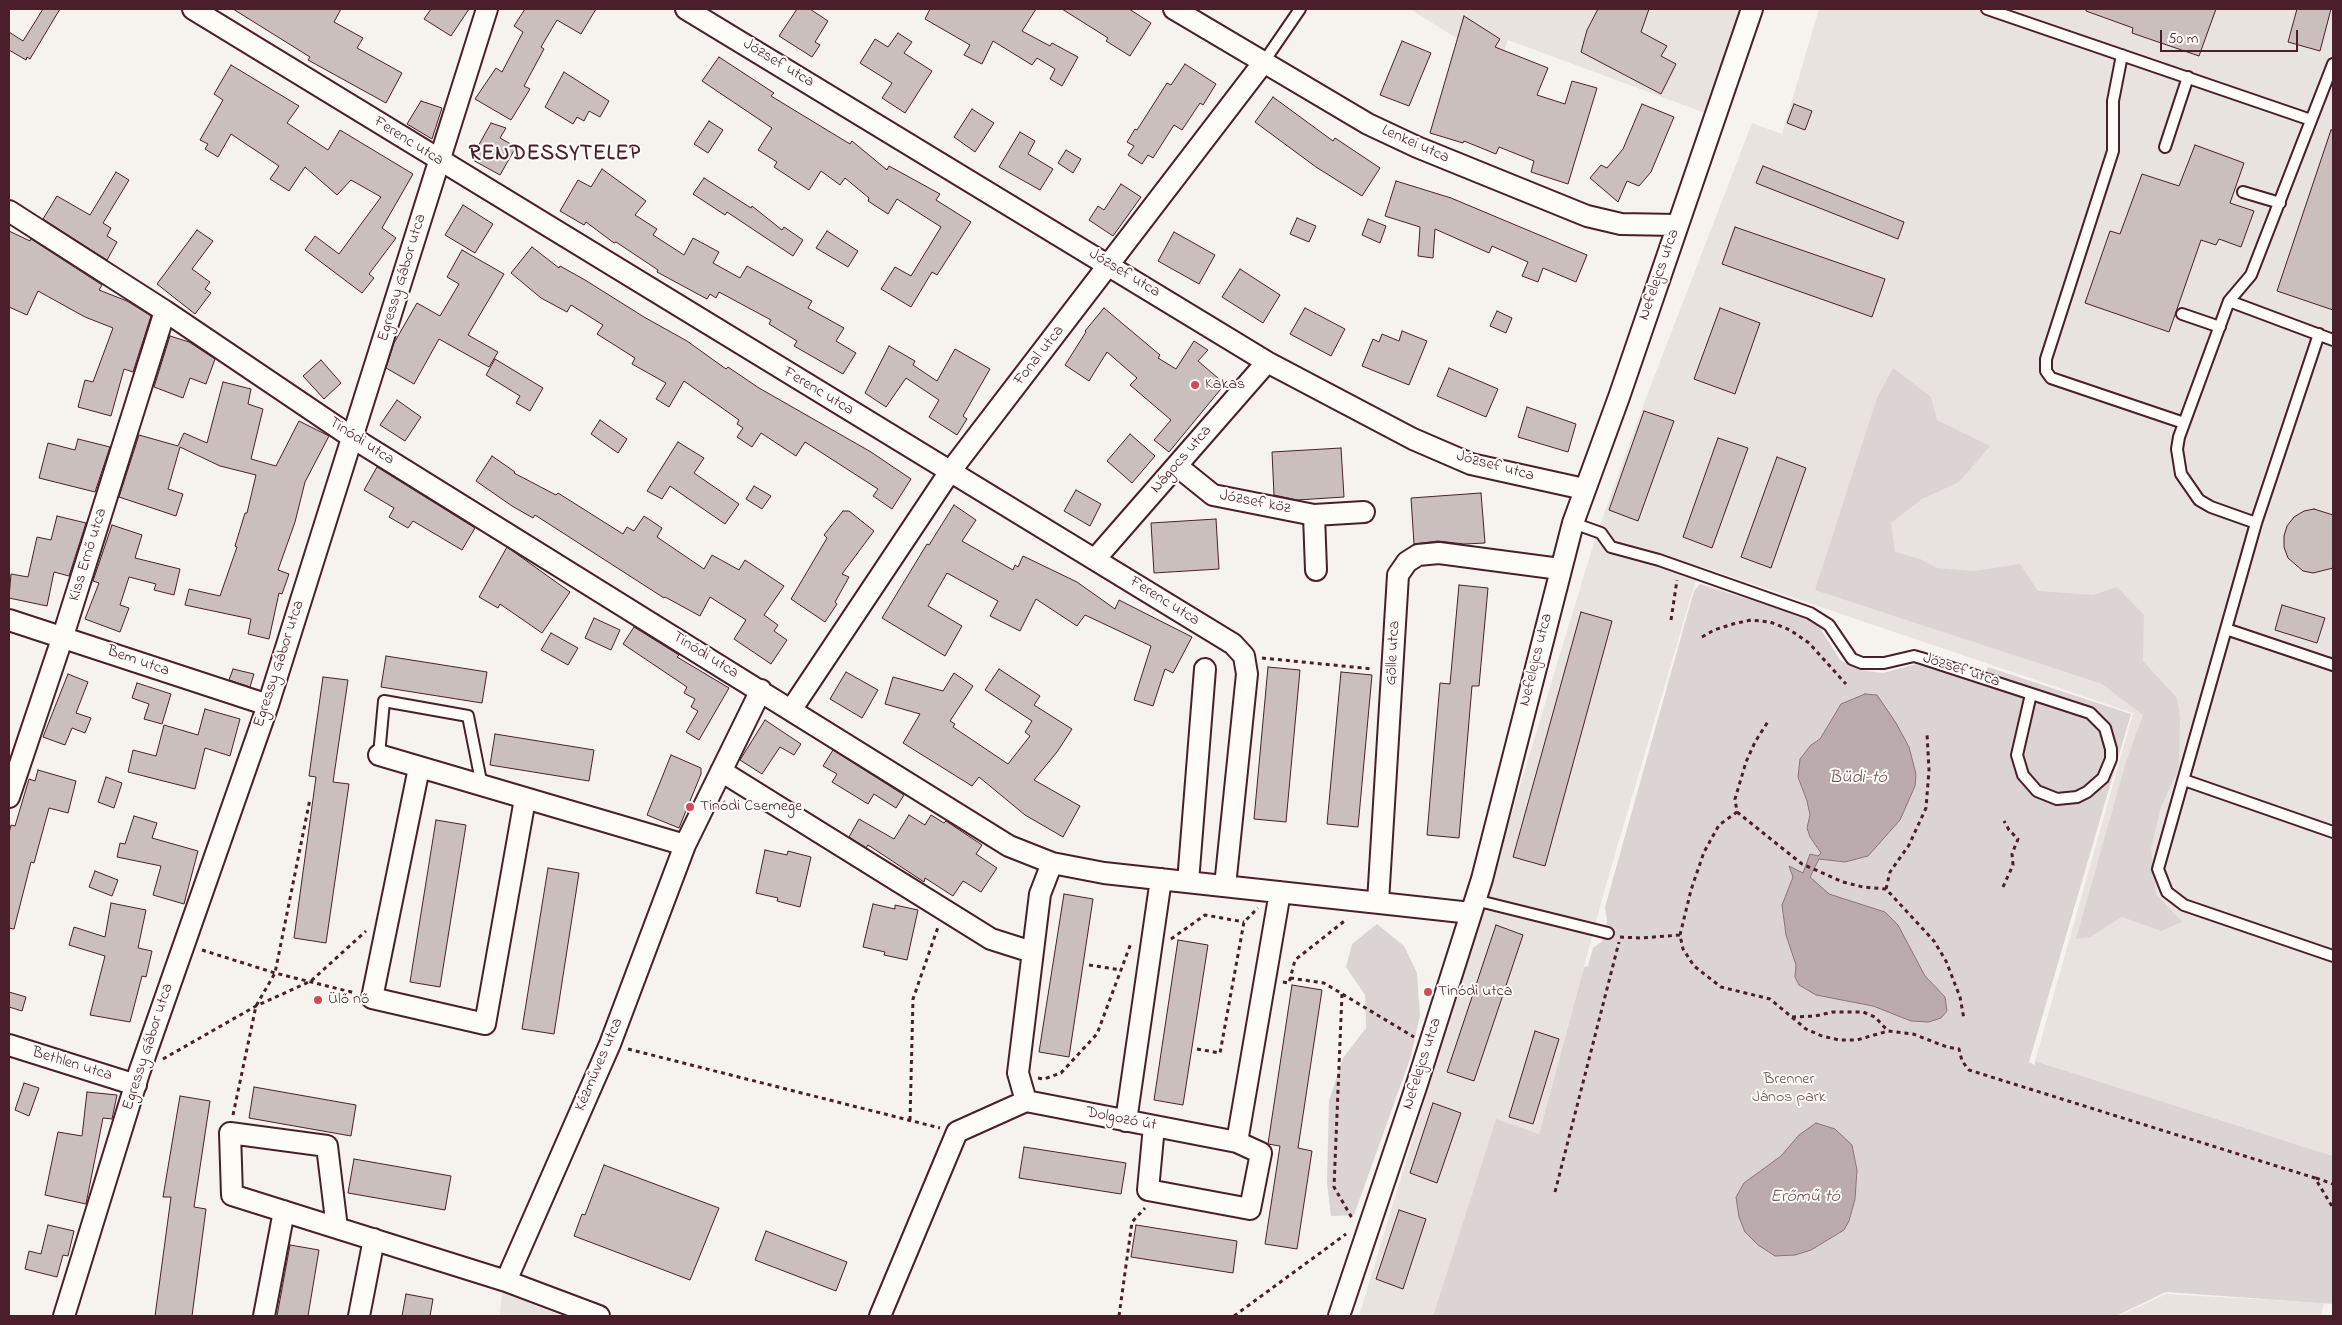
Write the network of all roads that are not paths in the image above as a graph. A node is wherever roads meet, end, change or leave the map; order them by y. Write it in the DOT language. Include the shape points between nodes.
graph roads {
  1 [pos="193,9"];
  2 [pos="487,9"];
  3 [pos="686,9"];
  4 [pos="1174,9"];
  5 [pos="1300,9"];
  6 [pos="1752,9"];
  7 [pos="1988,9"];
  8 [pos="2122,55"];
  9 [pos="1263,63"];
  10 [pos="2333,64"];
  11 [pos="2188,77"];
  12 [pos="2311,120"];
  13 [pos="2165,147"];
  14 [pos="439,161"];
  15 [pos="2243,192"];
  16 [pos="2280,203"];
  17 [pos="9,211"];
  18 [pos="1677,225"];
  19 [pos="1109,266"];
  20 [pos="2230,301"];
  21 [pos="165,311"];
  22 [pos="2182,314"];
  23 [pos="2220,326"];
  24 [pos="2319,334"];
  25 [pos="2333,340"];
  26 [pos="1267,362"];
  27 [pos="2184,423"];
  28 [pos="353,438"];
  29 [pos="1177,466"];
  30 [pos="949,473"];
  31 [pos="1584,489"];
  32 [pos="1364,512"];
  33 [pos="1314,515"];
  34 [pos="1573,523"];
  35 [pos="2256,523"];
  36 [pos="1096,558"];
  37 [pos="1560,569"];
  38 [pos="1316,570"];
  39 [pos="9,620"];
  40 [pos="2226,629"];
  41 [pos="63,636"];
  42 [pos="2333,665"];
  43 [pos="1205,669"];
  44 [pos="761,690"];
  45 [pos="2031,694"];
  46 [pos="268,705"];
  47 [pos="791,710"];
  48 [pos="378,755"];
  49 [pos="419,768"];
  50 [pos="722,771"];
  51 [pos="2184,780"];
  52 [pos="482,787"];
  53 [pos="9,796"];
  54 [pos="525,799"];
  55 [pos="2333,832"];
  56 [pos="685,845"];
  57 [pos="1052,863"];
  58 [pos="1161,879"];
  59 [pos="1188,882"];
  60 [pos="1225,886"];
  61 [pos="1279,898"];
  62 [pos="1378,902"];
  63 [pos="1473,906"];
  64 [pos="1608,934"];
  65 [pos="1032,952"];
  66 [pos="2333,956"];
  67 [pos="9,1045"];
  68 [pos="137,1079"];
  69 [pos="1026,1101"];
  70 [pos="1126,1121"];
  71 [pos="1154,1126"];
  72 [pos="1237,1142"];
  73 [pos="284,1211"];
  74 [pos="337,1228"];
  75 [pos="374,1239"];
  76 [pos="506,1281"];
  77 [pos="64,1316"];
  78 [pos="264,1316"];
  79 [pos="359,1316"];
  80 [pos="600,1316"];
  81 [pos="880,1316"];
  82 [pos="1339,1316"];
  1 -- 14 [label="street, Ferenc utca"];
  2 -- 14 [label="street, Egressy Gábor utca"];
  3 -- 19 [label="street, József utca"];
  4 -- 9 [label="street, Lenkei utca"];
  5 -- 9 [label="lane, Fonal utca"];
  6 -- 18 [label="street, Nefelejcs utca"];
  7 -- 8 [label="lane"];
  8 -- 11 [label="lane"];
  8 -- 27 [label="lane" via="2113,101 2112,151 2046,359 2046,371 2051,378"];
  9 -- 18 [label="street, Lenkei utca" via="1368,124 1587,216 1622,224"];
  9 -- 19 [label="street, Fonal utca"];
  10 -- 12 [label="lane"];
  11 -- 12 [label="lane"];
  11 -- 13 [label="lane"];
  12 -- 16 [label="lane"];
  14 -- 28 [label="street, Egressy Gábor utca"];
  14 -- 30 [label="street, Ferenc utca"];
  15 -- 16 [label="lane"];
  16 -- 20 [label="lane" via="2251,275"];
  17 -- 21 [label="street, Tinódi utca"];
  18 -- 31 [label="street, Nefelejcs utca"];
  19 -- 26 [label="street, József utca"];
  19 -- 30 [label="street, Fonal utca"];
  20 -- 23 [label="lane"];
  20 -- 24 [label="lane"];
  21 -- 28 [label="street, Tinódi utca"];
  21 -- 41 [label="street, Kiss Ernő utca"];
  22 -- 23 [label="lane"];
  23 -- 27 [label="lane"];
  24 -- 25 [label="lane"];
  24 -- 35 [label="lane"];
  26 -- 29 [label="street, Nágocs utca"];
  26 -- 31 [label="street, József utca" via="1412,440 1471,464"];
  27 -- 35 [label="lane" via="2176,449 2179,469 2188,487 2199,500 2212,508"];
  28 -- 44 [label="street, Tinódi utca"];
  28 -- 46 [label="street, Egressy Gábor utca"];
  29 -- 33 [label="street, József köz" via="1213,495"];
  29 -- 36 [label="street, Nágocs utca"];
  30 -- 36 [label="street, Ferenc utca"];
  30 -- 47 [label="street, Fonal utca"];
  31 -- 34 [label="street, Nefelejcs utca"];
  32 -- 33 [label="street, József köz"];
  33 -- 38 [label="street, József köz"];
  34 -- 37 [label="street, Nefelejcs utca"];
  34 -- 45 [label="lane, József utca" via="1600,534 1611,547 1683,568 1810,613 1829,625 1852,659 1862,663 1884,663 1914,656"];
  35 -- 40 [label="lane"];
  36 -- 60 [label="street, Ferenc utca" via="1190,620 1233,644 1244,656 1247,674"];
  37 -- 62 [label="street, Gölle utca" via="1440,553 1418,554 1406,562 1398,575"];
  37 -- 63 [label="street, Nefelejcs utca"];
  39 -- 41 [label="street, Bem utca"];
  40 -- 42 [label="lane"];
  40 -- 51 [label="lane"];
  41 -- 46 [label="street, Bem utca"];
  41 -- 53 [label="street, Kiss Ernő utca"];
  43 -- 59 [label="street"];
  44 -- 47 [label="street, Tinódi utca"];
  44 -- 50 [label="street, Kézműves utca"];
  45 -- 45 [label="lane, József utca" via="2090,713 2104,728 2111,749 2110,759 2103,778 2087,792 2077,797 2056,799 2037,791 2023,775 2017,755"];
  46 -- 68 [label="street, Egressy Gábor utca"];
  47 -- 57 [label="street, Tinódi utca" via="1009,846"];
  48 -- 49 [label="street"];
  48 -- 52 [label="lane" via="384,701 468,716"];
  49 -- 52 [label="street"];
  49 -- 54 [label="street" via="372,998 485,1024"];
  50 -- 56 [label="street, Kézműves utca"];
  50 -- 65 [label="street" via="991,939"];
  51 -- 55 [label="lane"];
  51 -- 66 [label="lane" via="2158,869 2167,892 2184,905"];
  52 -- 54 [label="street"];
  54 -- 56 [label="street"];
  56 -- 76 [label="street, Kézműves utca" via="610,1044"];
  57 -- 58 [label="street, Tinódi utca"];
  57 -- 65 [label="street" via="1040,894"];
  58 -- 59 [label="street, Tinódi utca"];
  58 -- 70 [label="street"];
  59 -- 60 [label="street, Tinódi utca"];
  60 -- 61 [label="street, Tinódi utca"];
  61 -- 62 [label="street, Tinódi utca"];
  61 -- 72 [label="street"];
  62 -- 63 [label="street, Tinódi utca"];
  63 -- 64 [label="lane"];
  63 -- 82 [label="street, Nefelejcs utca"];
  65 -- 69 [label="street" via="1018,1073"];
  67 -- 68 [label="street, Bethlen utca"];
  68 -- 77 [label="street, Egressy Gábor utca"];
  69 -- 70 [label="street, Dolgozó út"];
  69 -- 81 [label="street" via="957,1132"];
  70 -- 71 [label="street, Dolgozó út"];
  71 -- 72 [label="street, Dolgozó út"];
  71 -- 72 [label="street, Dolgozó út" via="1148,1190 1250,1209 1261,1153"];
  73 -- 74 [label="street"];
  73 -- 74 [label="street" via="232,1194 230,1133 327,1146"];
  73 -- 78 [label="street"];
  74 -- 75 [label="street"];
  75 -- 76 [label="street"];
  75 -- 79 [label="street"];
  76 -- 80 [label="street"];
}
